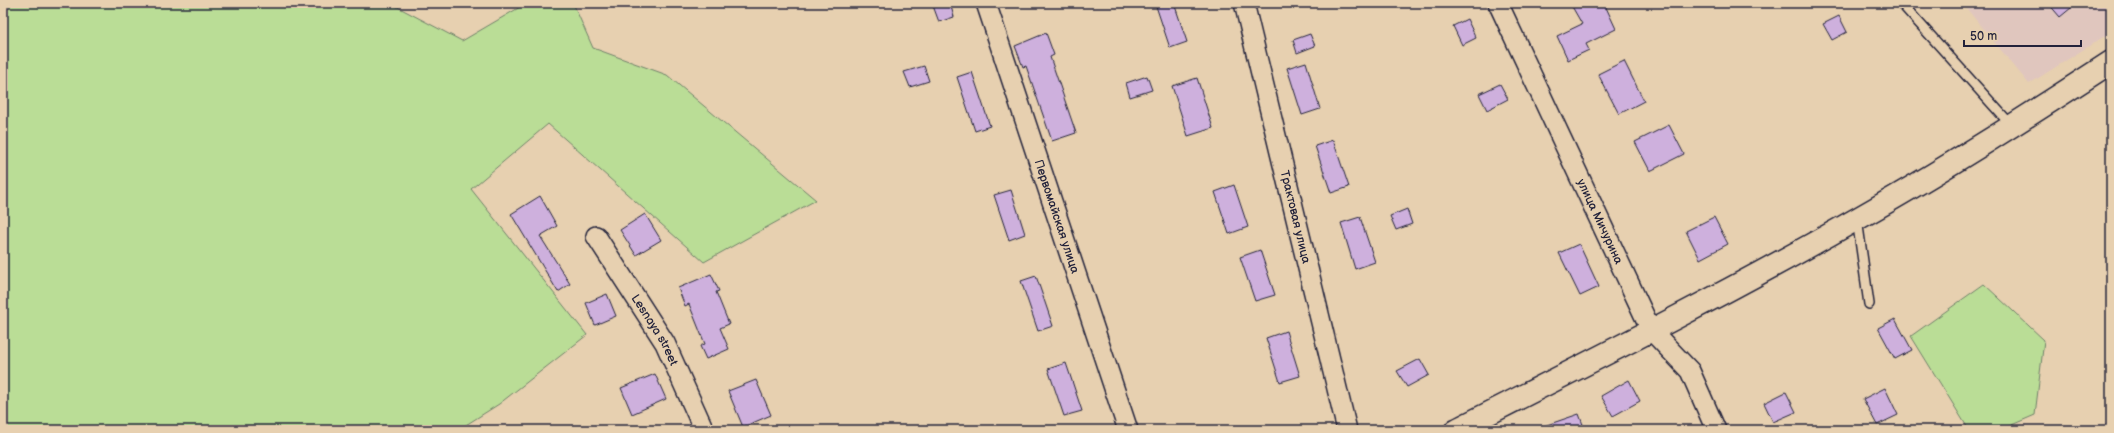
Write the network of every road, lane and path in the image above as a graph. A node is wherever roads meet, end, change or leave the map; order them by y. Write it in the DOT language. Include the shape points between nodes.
graph roads {
  1 [pos="986,3"];
  2 [pos="1244,3"];
  3 [pos="1498,3"];
  4 [pos="1901,3"];
  5 [pos="2111,62"];
  6 [pos="2012,126"];
  7 [pos="1857,219"];
  8 [pos="596,236"];
  9 [pos="1869,304"];
  10 [pos="1652,330"];
  11 [pos="704,430"];
  12 [pos="1128,430"];
  13 [pos="1347,430"];
  14 [pos="1456,430"];
  15 [pos="1716,430"];
  1 -- 12 [label="street, Первомайская улица"];
  2 -- 13 [label="street, Трактовая улица"];
  3 -- 10 [label="street, улица Мичурина"];
  4 -- 6 [label="lane"];
  5 -- 6 [label="street"];
  6 -- 7 [label="street"];
  7 -- 9 [label="lane"];
  7 -- 10 [label="street"];
  8 -- 11 [label="street, Lesnaya street" via="665,343"];
  10 -- 14 [label="street"];
  10 -- 15 [label="street, улица Мичурина" via="1690,370"];
}
